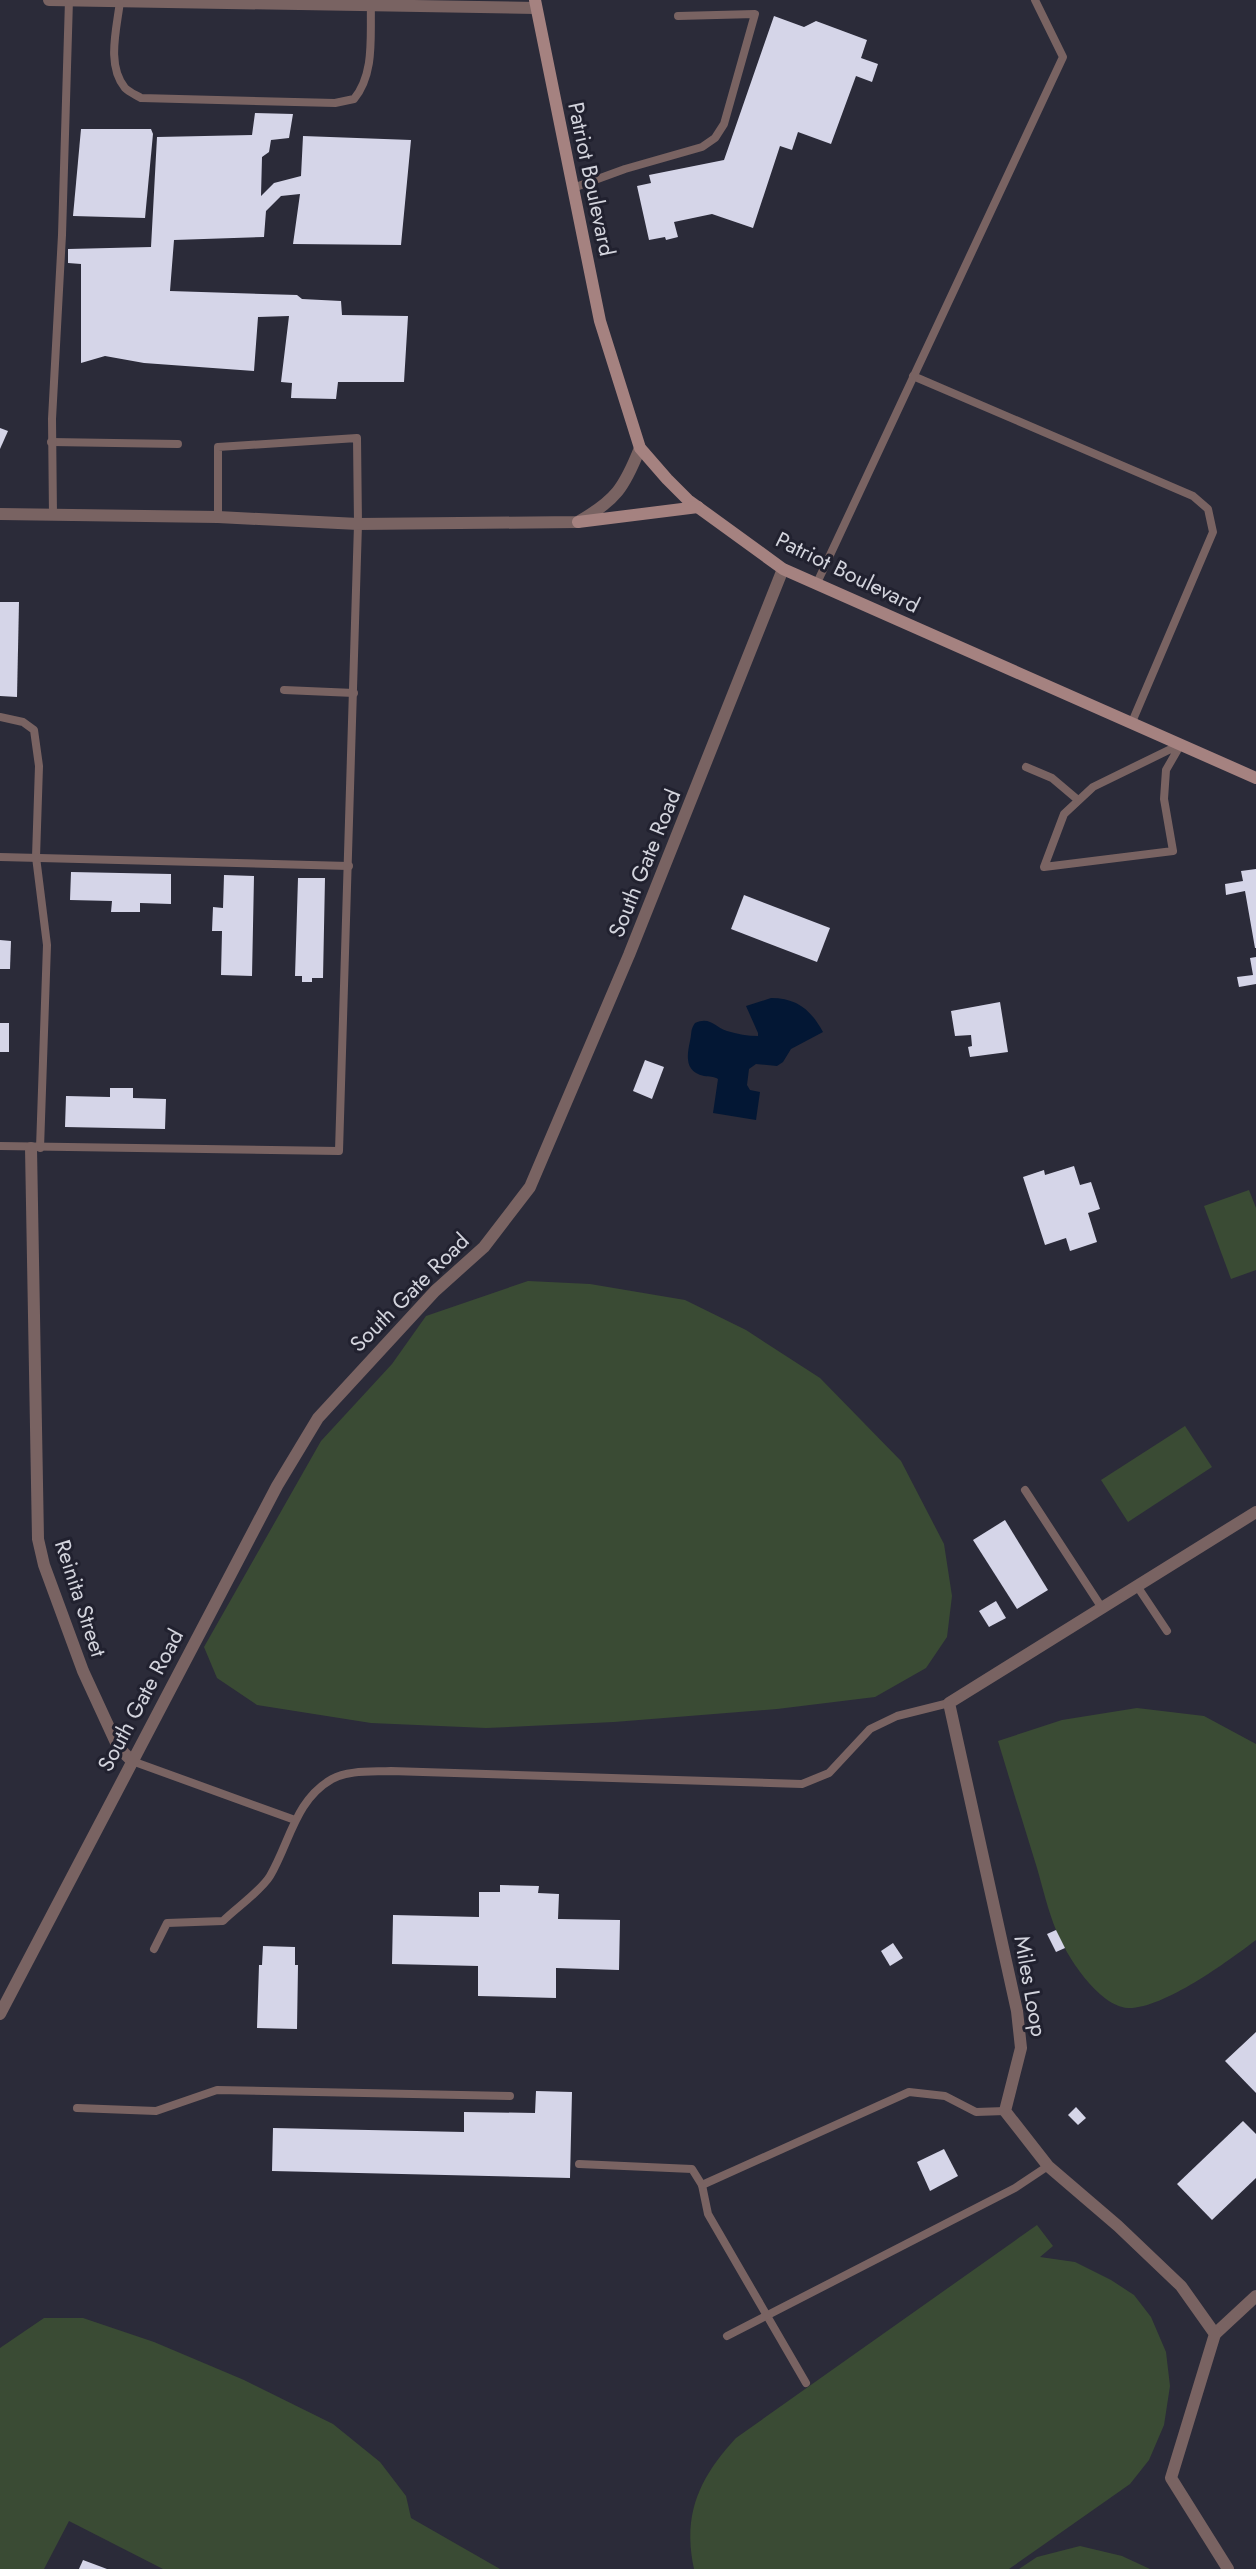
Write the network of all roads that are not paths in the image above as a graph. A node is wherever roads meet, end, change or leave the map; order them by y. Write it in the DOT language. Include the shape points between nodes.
graph roads {
  1 [pos="49,0"];
  2 [pos="69,0"];
  3 [pos="1035,0"];
  4 [pos="120,1"];
  5 [pos="535,4"];
  6 [pos="371,5"];
  7 [pos="678,16"];
  8 [pos="573,188"];
  9 [pos="913,376"];
  10 [pos="51,442"];
  11 [pos="178,444"];
  12 [pos="640,448"];
  13 [pos="701,509"];
  14 [pos="0,514"];
  15 [pos="53,515"];
  16 [pos="218,517"];
  17 [pos="578,522"];
  18 [pos="358,524"];
  19 [pos="783,569"];
  20 [pos="816,585"];
  21 [pos="284,690"];
  22 [pos="354,693"];
  23 [pos="0,717"];
  24 [pos="1132,722"];
  25 [pos="1181,744"];
  26 [pos="1026,767"];
  27 [pos="1256,778"];
  28 [pos="1078,800"];
  29 [pos="0,857"];
  30 [pos="36,857"];
  31 [pos="349,866"];
  32 [pos="0,1146"];
  33 [pos="36,1148"];
  34 [pos="1024,1490"];
  35 [pos="1256,1512"];
  36 [pos="1137,1586"];
  37 [pos="1102,1608"];
  38 [pos="1167,1630"];
  39 [pos="949,1703"];
  40 [pos="132,1761"];
  41 [pos="295,1821"];
  42 [pos="154,1949"];
  43 [pos="0,2014"];
  44 [pos="510,2096"];
  45 [pos="77,2108"];
  46 [pos="1005,2111"];
  47 [pos="579,2164"];
  48 [pos="1048,2166"];
  49 [pos="702,2185"];
  50 [pos="1256,2296"];
  51 [pos="768,2316"];
  52 [pos="1215,2334"];
  53 [pos="727,2336"];
  54 [pos="806,2383"];
  55 [pos="1228,2569"];
  1 -- 2 [label="street"];
  2 -- 4 [label="street"];
  2 -- 10 [label="lane"];
  3 -- 9 [label="lane" via="1063,57"];
  4 -- 6 [label="street"];
  4 -- 6 [label="lane" via="114,52 117,72 126,89 141,98 335,103 354,99 364,87"];
  5 -- 6 [label="street"];
  5 -- 8 [label="street, Patriot Boulevard"];
  7 -- 8 [label="lane" via="755,14 724,124 715,138 702,147"];
  8 -- 12 [label="street, Patriot Boulevard" via="600,321"];
  9 -- 20 [label="lane"];
  9 -- 24 [label="lane" via="1193,496 1208,509 1213,532"];
  10 -- 11 [label="lane"];
  10 -- 15 [label="lane"];
  12 -- 13 [label="street, Patriot Boulevard" via="666,479"];
  12 -- 17 [label="street" via="627,481 614,497"];
  13 -- 17 [label="street"];
  13 -- 19 [label="street, Patriot Boulevard"];
  14 -- 15 [label="street"];
  15 -- 16 [label="street"];
  16 -- 18 [label="street"];
  16 -- 18 [label="lane" via="218,447 357,438"];
  17 -- 18 [label="street"];
  18 -- 22 [label="lane"];
  19 -- 20 [label="street, Patriot Boulevard"];
  19 -- 40 [label="street, South Gate Road" via="629,955 531,1187 484,1246 435,1291 318,1418 277,1486"];
  20 -- 24 [label="street, Patriot Boulevard"];
  21 -- 22 [label="lane"];
  22 -- 31 [label="lane"];
  23 -- 30 [label="lane" via="23,722 34,730 39,766"];
  24 -- 25 [label="street, Patriot Boulevard"];
  25 -- 27 [label="street, Patriot Boulevard"];
  25 -- 28 [label="lane" via="1093,787"];
  25 -- 28 [label="lane" via="1166,770 1164,799 1173,851 1044,867 1064,814"];
  26 -- 28 [label="lane" via="1052,778"];
  29 -- 30 [label="lane"];
  30 -- 31 [label="lane"];
  30 -- 33 [label="lane" via="47,945"];
  31 -- 33 [label="lane" via="339,1151"];
  32 -- 33 [label="lane"];
  33 -- 40 [label="street, Reinita Street" via="38,1539 83,1671 118,1747"];
  34 -- 37 [label="lane"];
  35 -- 36 [label="street"];
  36 -- 37 [label="street"];
  36 -- 38 [label="lane"];
  37 -- 39 [label="street"];
  39 -- 41 [label="lane" via="897,1716 870,1729 829,1773 802,1784 359,1773 333,1778 308,1798"];
  39 -- 46 [label="street, Miles Loop" via="1017,2011 1021,2048"];
  40 -- 41 [label="lane"];
  40 -- 43 [label="street, South Gate Road"];
  41 -- 42 [label="lane" via="269,1878 223,1921 167,1923"];
  44 -- 45 [label="lane" via="217,2090 156,2111"];
  46 -- 48 [label="street"];
  46 -- 49 [label="lane" via="976,2112 945,2096 909,2092"];
  47 -- 49 [label="lane" via="692,2169"];
  48 -- 51 [label="lane" via="1015,2188"];
  48 -- 52 [label="street" via="1181,2286"];
  49 -- 51 [label="lane" via="708,2214"];
  50 -- 52 [label="street"];
  51 -- 53 [label="lane"];
  51 -- 54 [label="lane"];
  52 -- 55 [label="street" via="1171,2478"];
}
